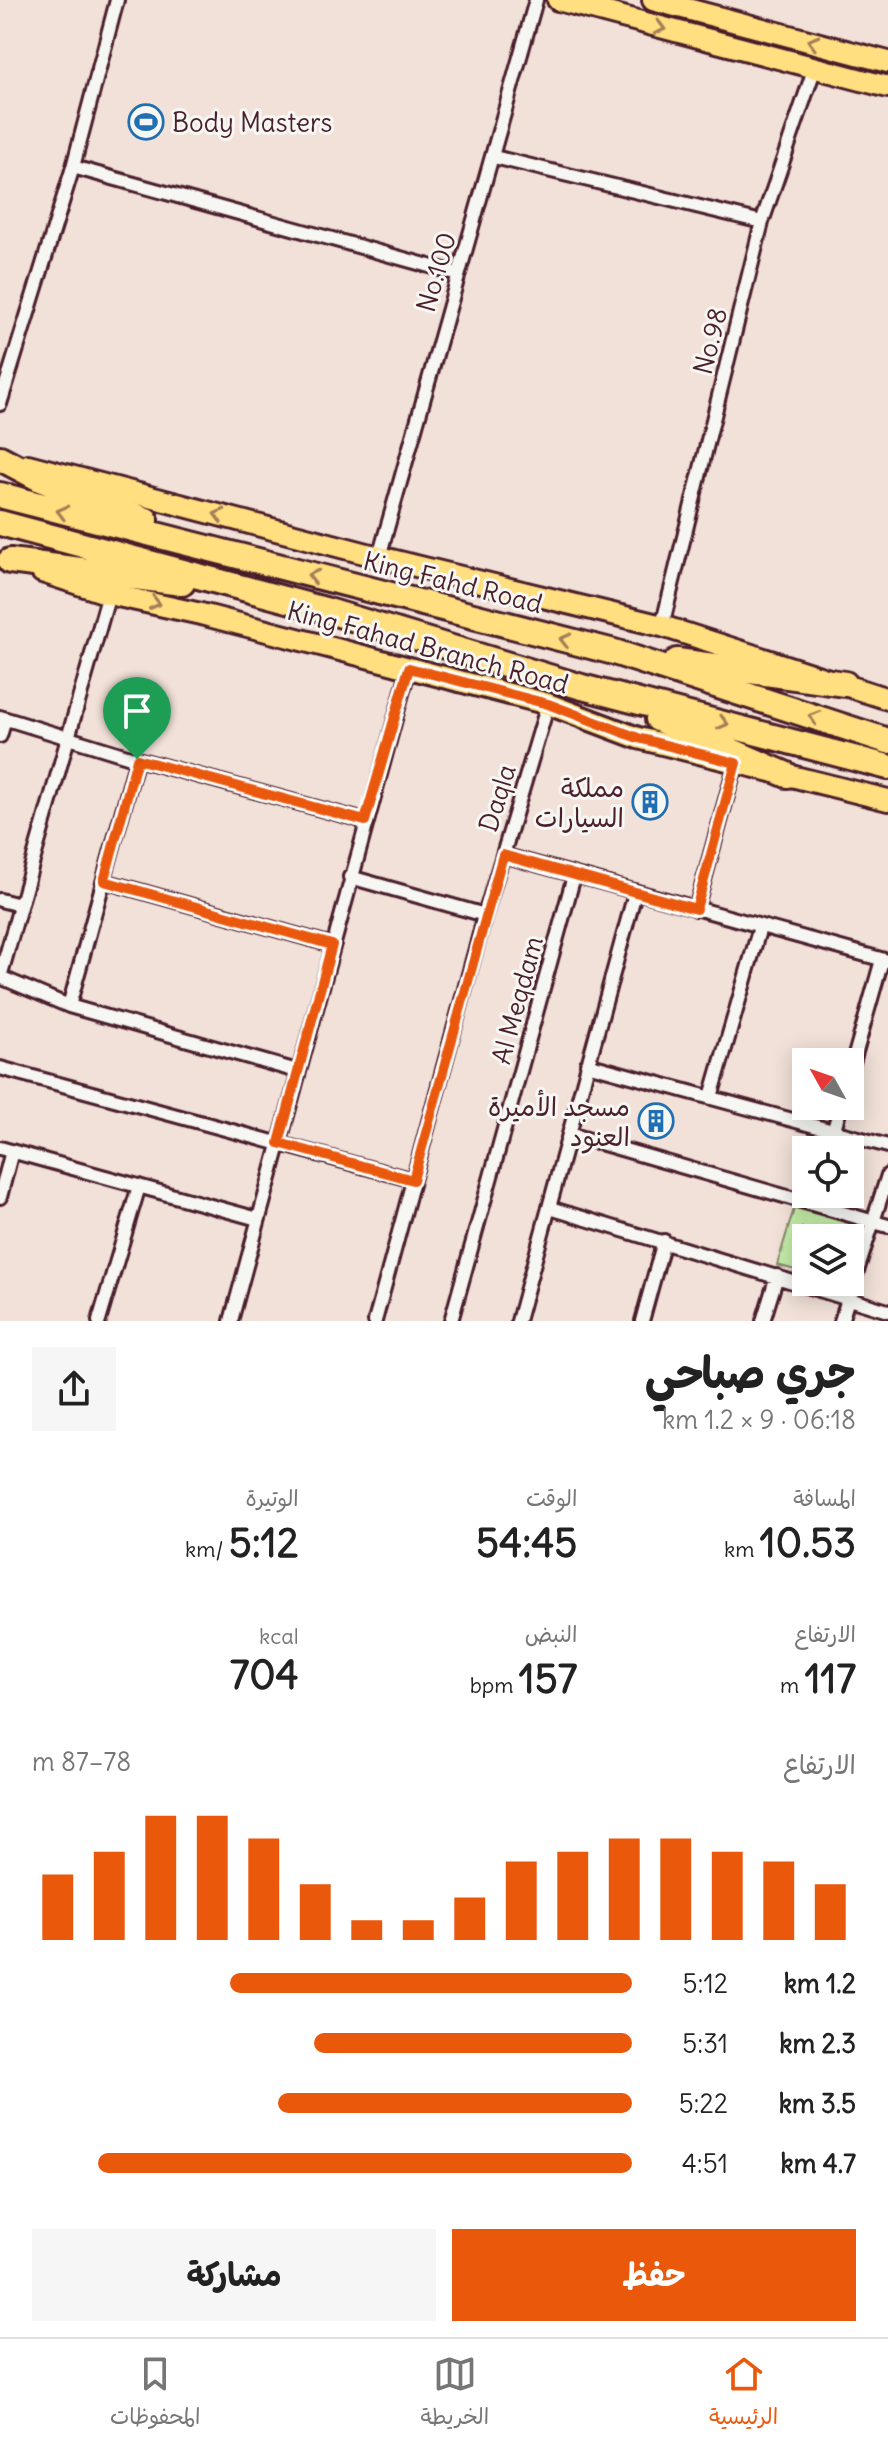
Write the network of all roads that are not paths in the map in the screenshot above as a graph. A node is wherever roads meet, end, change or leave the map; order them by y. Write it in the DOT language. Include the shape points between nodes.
graph roads {
  1 [pos="117,0"];
  2 [pos="536,0"];
  3 [pos="558,0"];
  4 [pos="655,0"];
  5 [pos="888,62"];
  6 [pos="814,70"];
  7 [pos="888,87"];
  8 [pos="494,157"];
  9 [pos="73,167"];
  10 [pos="762,222"];
  11 [pos="458,274"];
  12 [pos="0,404"];
  13 [pos="0,458"];
  14 [pos="0,495"];
  15 [pos="0,523"];
  16 [pos="185,543"];
  17 [pos="379,557"];
  18 [pos="5,560"];
  19 [pos="247,589"];
  20 [pos="109,594"];
  21 [pos="662,626"];
  22 [pos="614,652"];
  23 [pos="409,668"];
  24 [pos="845,684"];
  25 [pos="582,687"];
  26 [pos="888,699"];
  27 [pos="548,704"];
  28 [pos="2,718"];
  29 [pos="0,736"];
  30 [pos="67,737"];
  31 [pos="888,741"];
  32 [pos="137,759"];
  33 [pos="736,763"];
  34 [pos="888,767"];
  35 [pos="787,775"];
  36 [pos="888,800"];
  37 [pos="365,821"];
  38 [pos="503,855"];
  39 [pos="574,876"];
  40 [pos="350,877"];
  41 [pos="104,881"];
  42 [pos="635,893"];
  43 [pos="0,900"];
  44 [pos="20,905"];
  45 [pos="696,909"];
  46 [pos="485,915"];
  47 [pos="760,927"];
  48 [pos="332,945"];
  49 [pos="885,960"];
  50 [pos="0,977"];
  51 [pos="69,1006"];
  52 [pos="858,1048"];
  53 [pos="587,1064"];
  54 [pos="0,1068"];
  55 [pos="297,1071"];
  56 [pos="711,1097"];
  57 [pos="837,1120"];
  58 [pos="833,1132"];
  59 [pos="569,1134"];
  60 [pos="279,1143"];
  61 [pos="888,1146"];
  62 [pos="6,1149"];
  63 [pos="888,1175"];
  64 [pos="413,1180"];
  65 [pos="139,1186"];
  66 [pos="0,1197"];
  67 [pos="550,1208"];
  68 [pos="258,1219"];
  69 [pos="873,1221"];
  70 [pos="888,1226"];
  71 [pos="664,1241"];
  72 [pos="777,1276"];
  73 [pos="848,1298"];
  74 [pos="888,1311"];
  75 [pos="99,1321"];
  76 [pos="231,1321"];
  77 [pos="375,1321"];
  78 [pos="451,1321"];
  79 [pos="518,1321"];
  80 [pos="642,1321"];
  81 [pos="763,1321"];
  82 [pos="841,1321"];
  1 -- 9 [label="street"];
  2 -- 8 [label="street, No.100"];
  3 -- 6 [label="main road, one-way"];
  5 -- 4 [label="main road, one-way"];
  6 -- 7 [label="main road"];
  6 -- 10 [label="street, No.98"];
  8 -- 10 [label="street"];
  8 -- 11 [label="street, No.100"];
  9 -- 11 [label="street"];
  9 -- 12 [label="street"];
  10 -- 21 [label="street, No.98"];
  11 -- 17 [label="street, No.100"];
  13 -- 16 [label="highway" via="177,533"];
  17 -- 13 [label="main road, one-way"];
  16 -- 14 [label="highway, King Fahd Road, one-way"];
  15 -- 19 [label="highway"];
  22 -- 16 [label="highway, King Fahd Road, one-way"];
  17 -- 21 [label="main road"];
  18 -- 19 [label="highway"];
  18 -- 20 [label="main road, King Fahad Branch Road"];
  19 -- 25 [label="highway"];
  20 -- 23 [label="main road, King Fahad Branch Road, one-way"];
  20 -- 30 [label="street"];
  21 -- 24 [label="main road"];
  22 -- 24 [label="highway"];
  31 -- 22 [label="highway, King Fahd Road, one-way"];
  23 -- 27 [label="main road, King Fahad Branch Road"];
  23 -- 37 [label="street"];
  24 -- 26 [label="main road"];
  25 -- 34 [label="highway, one-way"];
  25 -- 35 [label="highway"];
  27 -- 33 [label="main road, King Fahad Branch Road" via="638,738"];
  27 -- 38 [label="street, Daqla"];
  28 -- 29 [label="street"];
  28 -- 30 [label="street"];
  30 -- 32 [label="street"];
  30 -- 44 [label="street"];
  32 -- 37 [label="street"];
  32 -- 41 [label="street"];
  33 -- 35 [label="main road, King Fahad Branch Road"];
  33 -- 45 [label="street"];
  35 -- 36 [label="main road, King Fahad Branch Road"];
  37 -- 40 [label="street"];
  38 -- 39 [label="street"];
  38 -- 46 [label="street, Daqla"];
  39 -- 42 [label="street"];
  39 -- 78 [label="street, Al Meqdam"];
  40 -- 46 [label="street"];
  40 -- 48 [label="street"];
  41 -- 48 [label="street"];
  41 -- 51 [label="street"];
  42 -- 45 [label="street"];
  42 -- 53 [label="street"];
  43 -- 44 [label="street"];
  44 -- 50 [label="street"];
  45 -- 47 [label="street"];
  46 -- 64 [label="street, Daqla"];
  47 -- 49 [label="street"];
  47 -- 56 [label="street"];
  48 -- 55 [label="street"];
  49 -- 52 [label="street"];
  50 -- 51 [label="street"];
  51 -- 55 [label="street"];
  53 -- 56 [label="street"];
  53 -- 59 [label="street"];
  54 -- 60 [label="street"];
  55 -- 60 [label="street"];
  56 -- 58 [label="street"];
  57 -- 58 [label="street"];
  58 -- 61 [label="street"];
  59 -- 67 [label="street"];
  59 -- 69 [label="street"];
  60 -- 64 [label="street"];
  60 -- 68 [label="street"];
  62 -- 65 [label="street"];
  62 -- 66 [label="street"];
  63 -- 69 [label="street"];
  64 -- 77 [label="street, Daqla"];
  65 -- 68 [label="street"];
  65 -- 75 [label="street"];
  67 -- 71 [label="street"];
  67 -- 79 [label="street"];
  68 -- 76 [label="street"];
  69 -- 70 [label="street"];
  69 -- 73 [label="street"];
  71 -- 72 [label="street"];
  71 -- 80 [label="street"];
  72 -- 73 [label="street"];
  72 -- 81 [label="street"];
  73 -- 74 [label="street"];
  73 -- 82 [label="street"];
}
